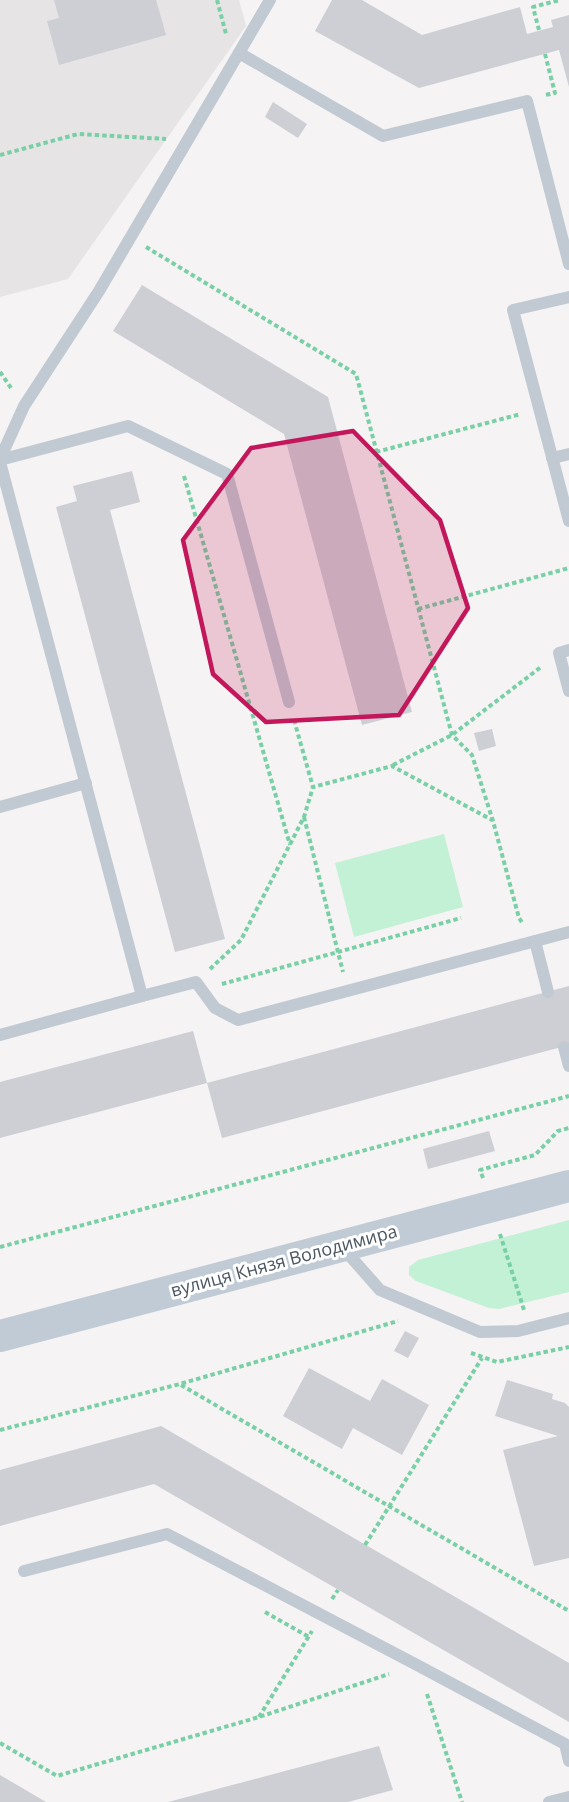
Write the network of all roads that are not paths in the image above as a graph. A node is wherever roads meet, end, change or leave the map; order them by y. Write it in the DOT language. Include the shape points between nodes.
graph roads {
  1 [pos="270,0"];
  2 [pos="239,53"];
  3 [pos="569,264"];
  4 [pos="569,297"];
  5 [pos="569,454"];
  6 [pos="552,458"];
  7 [pos="0,460"];
  8 [pos="569,521"];
  9 [pos="564,651"];
  10 [pos="569,691"];
  11 [pos="290,702"];
  12 [pos="86,783"];
  13 [pos="0,807"];
  14 [pos="569,932"];
  15 [pos="534,941"];
  16 [pos="548,992"];
  17 [pos="142,996"];
  18 [pos="0,1035"];
  19 [pos="564,1047"];
  20 [pos="569,1066"];
  21 [pos="569,1186"];
  22 [pos="341,1246"];
  23 [pos="569,1318"];
  24 [pos="0,1336"];
  25 [pos="24,1571"];
  26 [pos="569,1761"];
  27 [pos="569,1797"];
  28 [pos="549,1802"];
  1 -- 2 [label="lane"];
  2 -- 3 [label="lane" via="383,136 527,100"];
  2 -- 7 [label="lane" via="99,291 24,406"];
  4 -- 6 [label="lane" via="513,310"];
  5 -- 6 [label="lane"];
  6 -- 8 [label="lane"];
  7 -- 11 [label="lane" via="128,426 227,474"];
  7 -- 12 [label="lane"];
  9 -- 10 [label="lane"];
  12 -- 13 [label="lane"];
  12 -- 17 [label="lane"];
  14 -- 15 [label="lane"];
  15 -- 16 [label="lane"];
  15 -- 17 [label="lane" via="238,1020 215,1008 199,986"];
  17 -- 18 [label="lane"];
  19 -- 20 [label="lane"];
  21 -- 22 [label="main road, вулиця Князя Володимира"];
  22 -- 23 [label="lane" via="380,1290 480,1332 518,1331"];
  22 -- 24 [label="main road, вулиця Князя Володимира"];
  25 -- 26 [label="lane" via="167,1534 565,1744"];
  27 -- 28 [label="lane"];
}
